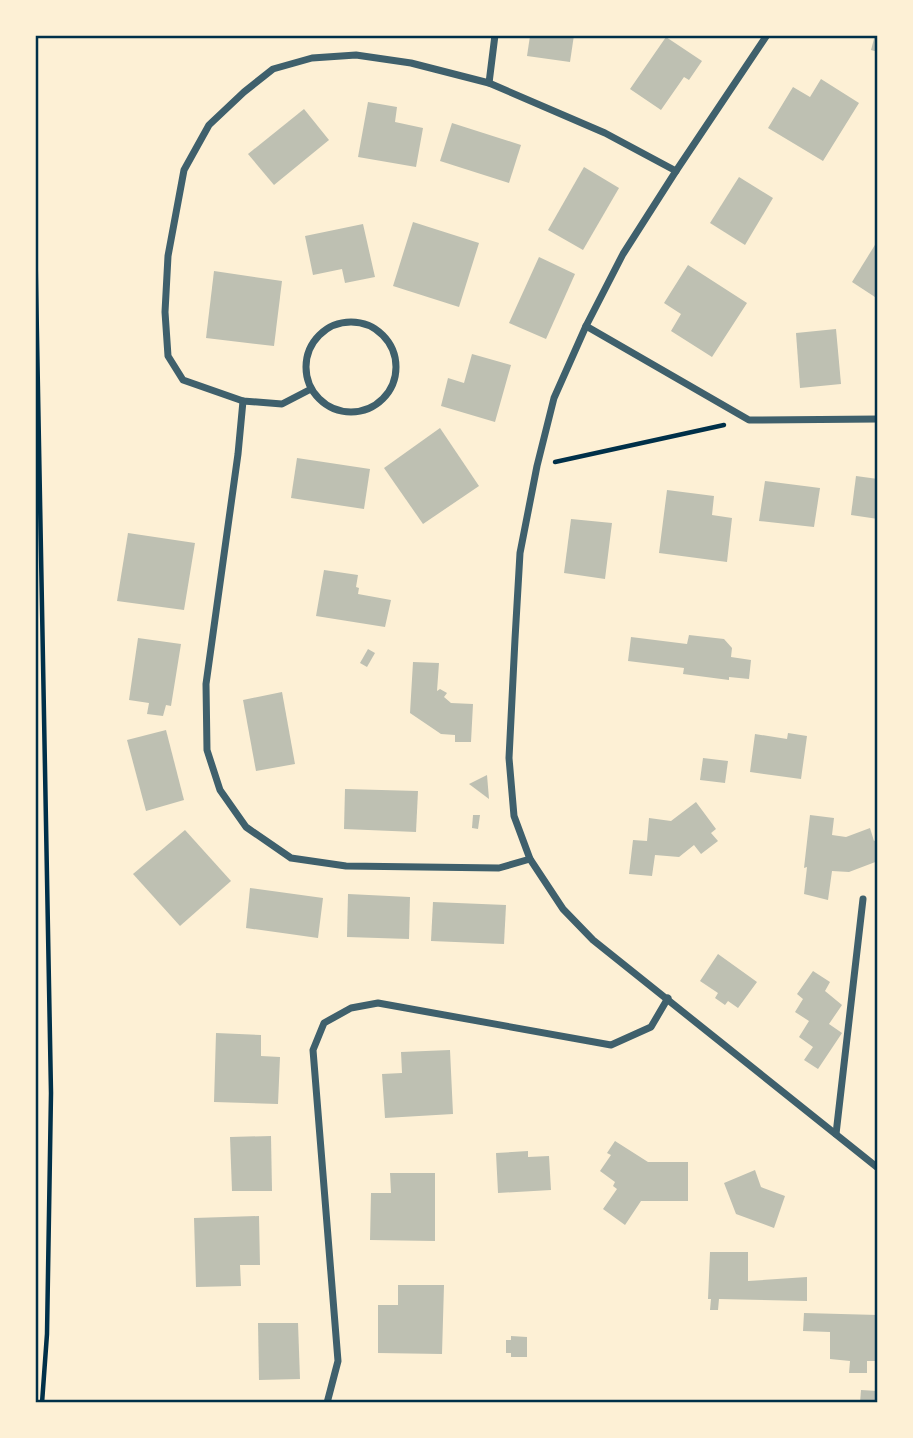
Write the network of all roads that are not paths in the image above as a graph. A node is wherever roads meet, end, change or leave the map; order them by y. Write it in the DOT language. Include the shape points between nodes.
graph roads {
  1 [pos="495,35"];
  2 [pos="767,35"];
  3 [pos="489,83"];
  4 [pos="676,171"];
  5 [pos="586,326"];
  6 [pos="311,389"];
  7 [pos="243,401"];
  8 [pos="878,419"];
  9 [pos="530,859"];
  10 [pos="863,899"];
  11 [pos="668,998"];
  12 [pos="836,1135"];
  13 [pos="878,1168"];
  14 [pos="327,1403"];
  1 -- 3 [label="street"];
  2 -- 4 [label="street"];
  3 -- 4 [label="street" via="605,133"];
  3 -- 7 [label="street" via="411,63 356,55 312,58 273,69 209,125 184,170 168,256 168,356 183,380"];
  4 -- 5 [label="street"];
  5 -- 8 [label="street" via="749,420"];
  5 -- 9 [label="street" via="554,398 520,553 509,758 514,816"];
  6 -- 6 [label="street" via="306,359 321,333 348,322 363,323 388,341 396,368 393,383 375,405 361,411 332,409"];
  6 -- 7 [label="street" via="282,404"];
  7 -- 9 [label="street" via="206,684 207,750 220,790 246,827 291,858 346,866 499,868"];
  9 -- 11 [label="street" via="563,909 593,940"];
  10 -- 12 [label="street"];
  11 -- 12 [label="street"];
  11 -- 14 [label="street" via="651,1027 611,1045 378,1003 351,1008 324,1023 313,1051 338,1361"];
  12 -- 13 [label="street"];
}
